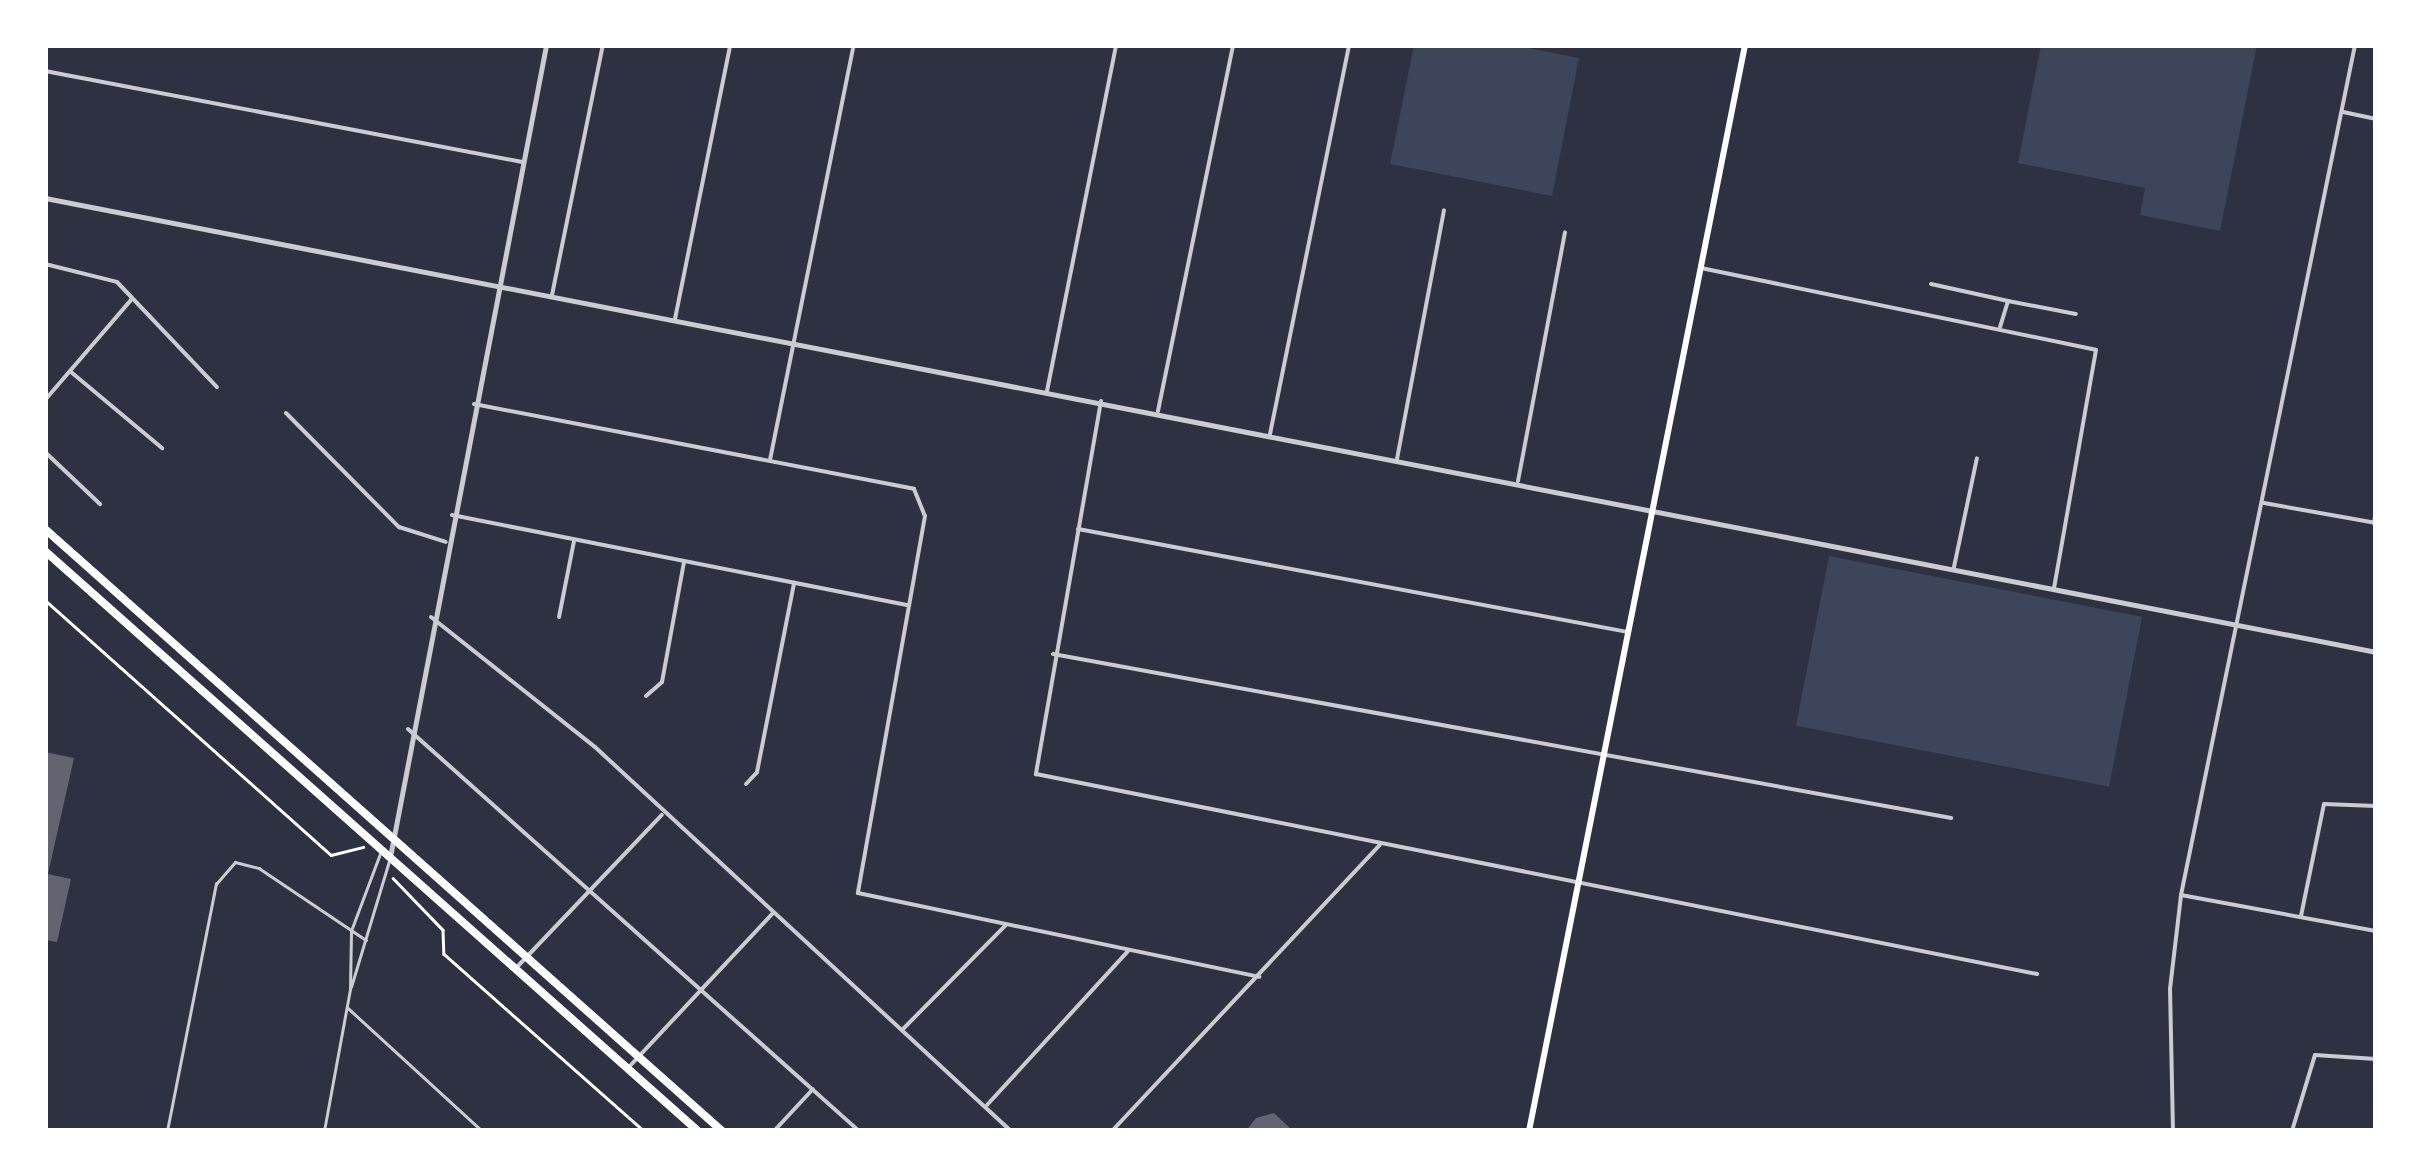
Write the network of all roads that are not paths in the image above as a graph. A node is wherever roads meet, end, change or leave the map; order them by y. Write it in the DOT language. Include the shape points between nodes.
graph roads {
  1 [pos="546,45"];
  2 [pos="602,45"];
  3 [pos="730,45"];
  4 [pos="854,45"];
  5 [pos="1116,45"];
  6 [pos="1233,45"];
  7 [pos="1348,45"];
  8 [pos="1745,45"];
  9 [pos="2355,45"];
  10 [pos="45,71"];
  11 [pos="2343,112"];
  12 [pos="2376,119"];
  13 [pos="523,162"];
  14 [pos="45,198"];
  15 [pos="1444,210"];
  16 [pos="1565,232"];
  17 [pos="45,264"];
  18 [pos="1701,268"];
  19 [pos="1931,284"];
  20 [pos="498,286"];
  21 [pos="552,296"];
  22 [pos="132,299"];
  23 [pos="2008,301"];
  24 [pos="2076,314"];
  25 [pos="675,319"];
  26 [pos="2000,327"];
  27 [pos="793,342"];
  28 [pos="70,372"];
  29 [pos="217,387"];
  30 [pos="1047,391"];
  31 [pos="45,400"];
  32 [pos="1102,402"];
  33 [pos="474,404"];
  34 [pos="1158,411"];
  35 [pos="286,413"];
  36 [pos="1270,434"];
  37 [pos="162,448"];
  38 [pos="45,452"];
  39 [pos="1976,458"];
  40 [pos="1396,459"];
  41 [pos="770,460"];
  42 [pos="1518,481"];
  43 [pos="2264,503"];
  44 [pos="100,504"];
  45 [pos="1653,507"];
  46 [pos="2376,511"];
  47 [pos="452,515"];
  48 [pos="2375,523"];
  49 [pos="45,528"];
  50 [pos="1078,530"];
  51 [pos="574,541"];
  52 [pos="446,542"];
  53 [pos="45,551"];
  54 [pos="684,562"];
  55 [pos="1954,568"];
  56 [pos="794,582"];
  57 [pos="2054,589"];
  58 [pos="908,605"];
  59 [pos="431,617"];
  60 [pos="558,617"];
  61 [pos="2233,624"];
  62 [pos="1628,632"];
  63 [pos="2376,652"];
  64 [pos="1054,654"];
  65 [pos="646,696"];
  66 [pos="408,729"];
  67 [pos="1603,758"];
  68 [pos="746,784"];
  69 [pos="2376,806"];
  70 [pos="662,815"];
  71 [pos="1952,818"];
  72 [pos="390,836"];
  73 [pos="1380,845"];
  74 [pos="382,849"];
  75 [pos="390,857"];
  76 [pos="1578,886"];
  77 [pos="587,890"];
  78 [pos="2181,895"];
  79 [pos="772,914"];
  80 [pos="2301,916"];
  81 [pos="1005,926"];
  82 [pos="351,931"];
  83 [pos="2376,932"];
  84 [pos="366,940"];
  85 [pos="1129,950"];
  86 [pos="526,957"];
  87 [pos="515,970"];
  88 [pos="2038,974"];
  89 [pos="1260,977"];
  90 [pos="350,989"];
  91 [pos="697,992"];
  92 [pos="347,1007"];
  93 [pos="903,1029"];
  94 [pos="639,1056"];
  95 [pos="2376,1058"];
  96 [pos="627,1069"];
  97 [pos="813,1088"];
  98 [pos="986,1106"];
  99 [pos="168,1131"];
  100 [pos="324,1131"];
  101 [pos="482,1131"];
  102 [pos="698,1131"];
  103 [pos="722,1131"];
  104 [pos="774,1131"];
  105 [pos="859,1131"];
  106 [pos="1011,1131"];
  107 [pos="1112,1131"];
  108 [pos="1529,1131"];
  109 [pos="2173,1131"];
  110 [pos="2292,1131"];
  1 -- 13 [label="street"];
  2 -- 21 [label="street"];
  3 -- 25 [label="street"];
  4 -- 27 [label="street"];
  5 -- 30 [label="street"];
  6 -- 34 [label="street"];
  7 -- 36 [label="street"];
  8 -- 18 [label="main road"];
  9 -- 11 [label="street"];
  10 -- 13 [label="street"];
  11 -- 12 [label="street"];
  11 -- 43 [label="street"];
  13 -- 20 [label="street"];
  14 -- 20 [label="street"];
  15 -- 40 [label="street"];
  16 -- 42 [label="street"];
  17 -- 22 [label="street" via="117,282"];
  18 -- 26 [label="street"];
  18 -- 45 [label="main road"];
  19 -- 23 [label="street"];
  20 -- 21 [label="street"];
  20 -- 33 [label="street"];
  21 -- 25 [label="street"];
  22 -- 28 [label="street"];
  22 -- 29 [label="street"];
  23 -- 24 [label="street"];
  23 -- 26 [label="street"];
  25 -- 27 [label="street"];
  26 -- 57 [label="street" via="2096,350"];
  27 -- 30 [label="street"];
  27 -- 41 [label="street"];
  28 -- 31 [label="street"];
  28 -- 37 [label="street"];
  30 -- 32 [label="street"];
  32 -- 34 [label="street"];
  32 -- 50 [label="street"];
  33 -- 41 [label="street"];
  33 -- 47 [label="street"];
  34 -- 36 [label="street"];
  35 -- 52 [label="street" via="399,527"];
  36 -- 40 [label="street"];
  38 -- 44 [label="street"];
  39 -- 55 [label="street"];
  40 -- 42 [label="street"];
  41 -- 58 [label="street" via="900,484 921,496"];
  42 -- 45 [label="street"];
  43 -- 48 [label="street"];
  43 -- 61 [label="street"];
  45 -- 55 [label="street"];
  45 -- 62 [label="main road"];
  46 -- 48 [label="street"];
  47 -- 51 [label="street"];
  47 -- 52 [label="street"];
  49 -- 72 [label="highway"];
  50 -- 62 [label="street"];
  50 -- 64 [label="street"];
  51 -- 54 [label="street"];
  51 -- 60 [label="street"];
  52 -- 59 [label="street"];
  53 -- 74 [label="highway"];
  54 -- 56 [label="street"];
  54 -- 65 [label="street" via="662,682"];
  55 -- 57 [label="street"];
  56 -- 58 [label="street"];
  56 -- 68 [label="street" via="757,772"];
  57 -- 61 [label="street"];
  58 -- 81 [label="street" via="858,893"];
  59 -- 66 [label="street"];
  59 -- 70 [label="street" via="582,736"];
  61 -- 63 [label="street"];
  61 -- 78 [label="street"];
  62 -- 67 [label="main road"];
  64 -- 67 [label="street"];
  64 -- 73 [label="street" via="1031,761 1038,776"];
  66 -- 72 [label="street"];
  66 -- 77 [label="street"];
  67 -- 71 [label="street"];
  67 -- 76 [label="main road"];
  69 -- 80 [label="street" via="2324,804"];
  70 -- 77 [label="street"];
  70 -- 79 [label="street"];
  72 -- 74 [label="street"];
  72 -- 75 [label="street"];
  72 -- 86 [label="highway"];
  73 -- 76 [label="street"];
  73 -- 89 [label="street"];
  74 -- 75 [label="highway"];
  74 -- 82 [label="lane"];
  75 -- 84 [label="lane"];
  75 -- 87 [label="highway"];
  76 -- 88 [label="street"];
  76 -- 108 [label="main road"];
  77 -- 86 [label="street"];
  77 -- 91 [label="street"];
  78 -- 80 [label="street"];
  78 -- 109 [label="street" via="2170,989"];
  79 -- 91 [label="street"];
  79 -- 93 [label="street"];
  80 -- 83 [label="street"];
  81 -- 85 [label="street"];
  81 -- 93 [label="street"];
  82 -- 84 [label="lane"];
  82 -- 90 [label="lane"];
  82 -- 99 [label="lane" via="235,862 216,884"];
  84 -- 90 [label="lane"];
  85 -- 89 [label="street"];
  85 -- 98 [label="street"];
  86 -- 87 [label="street"];
  86 -- 94 [label="highway"];
  87 -- 96 [label="highway"];
  89 -- 107 [label="street"];
  90 -- 92 [label="lane"];
  91 -- 94 [label="street"];
  91 -- 97 [label="street"];
  92 -- 100 [label="lane"];
  92 -- 101 [label="lane"];
  93 -- 98 [label="street"];
  94 -- 96 [label="street"];
  94 -- 103 [label="highway"];
  95 -- 110 [label="street" via="2315,1055"];
  96 -- 102 [label="highway"];
  97 -- 104 [label="street"];
  97 -- 105 [label="street"];
  98 -- 106 [label="street"];
}
